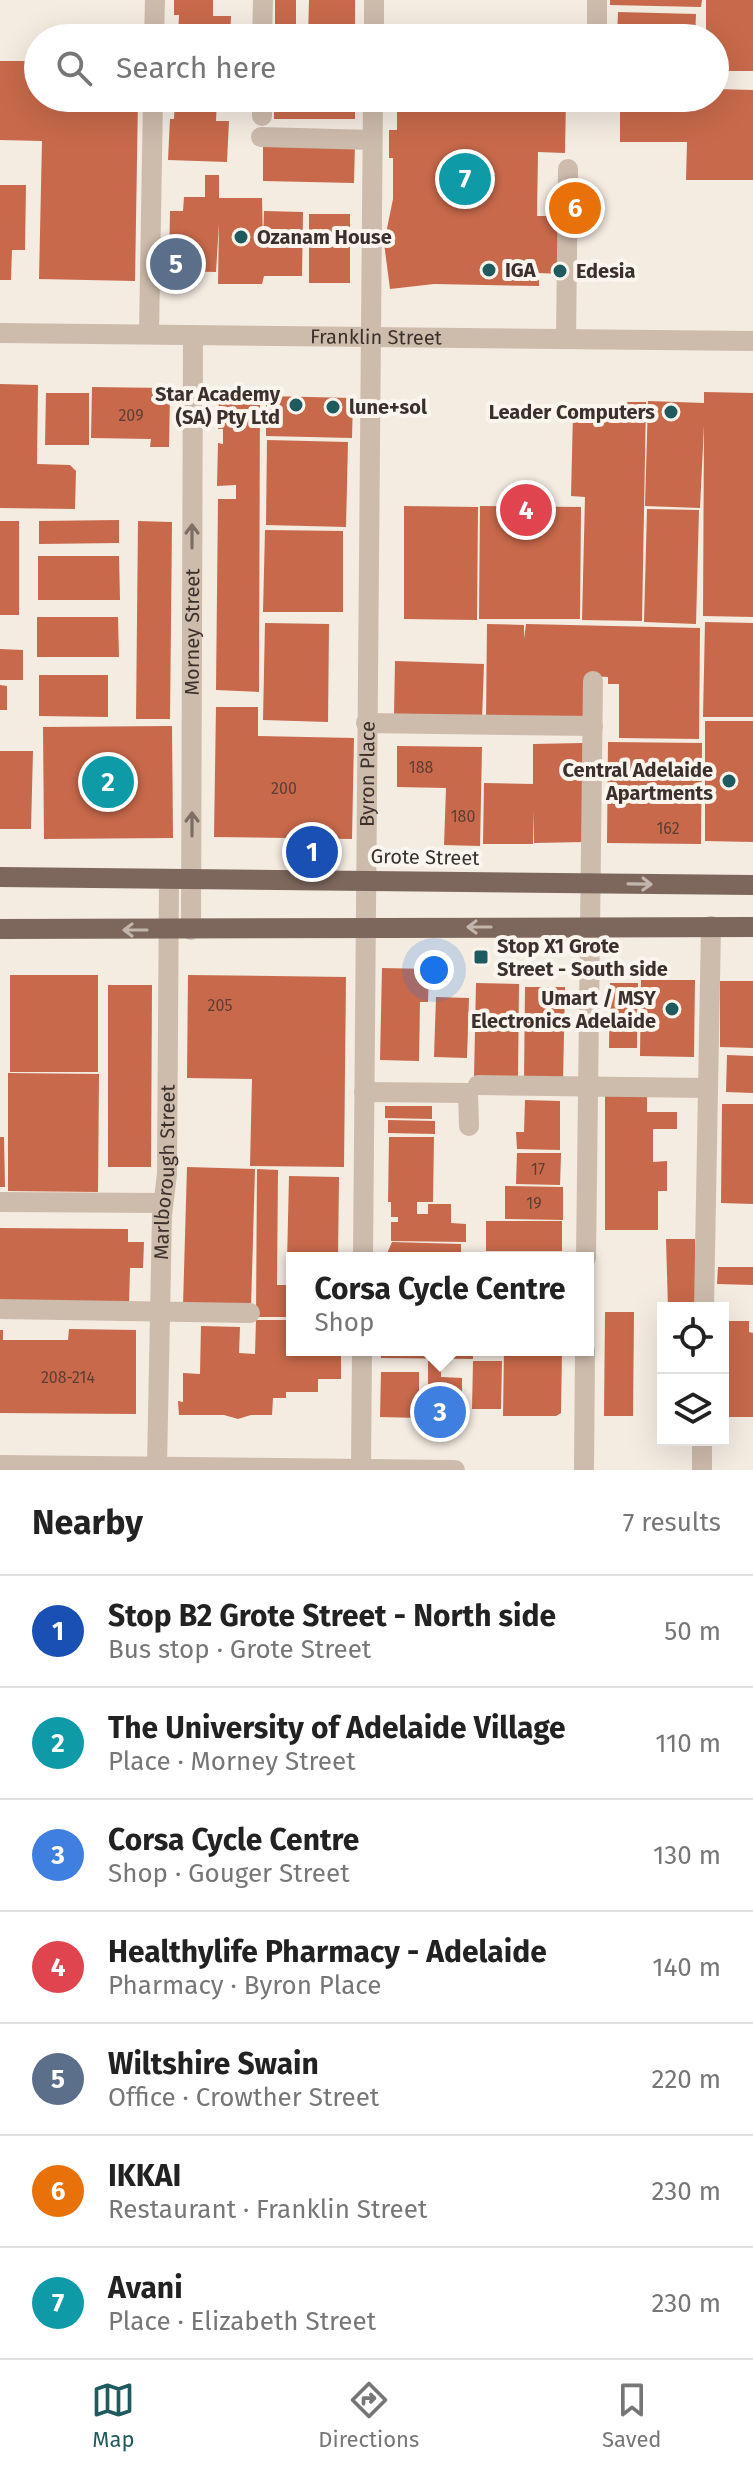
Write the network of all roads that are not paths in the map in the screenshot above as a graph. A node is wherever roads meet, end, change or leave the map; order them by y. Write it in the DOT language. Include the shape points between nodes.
graph roads {
  1 [pos="155,0"];
  2 [pos="263,0"];
  3 [pos="374,0"];
  4 [pos="597,0"];
  5 [pos="154,24"];
  6 [pos="262,24"];
  7 [pos="374,24"];
  8 [pos="597,24"];
  9 [pos="153,112"];
  10 [pos="373,112"];
  11 [pos="261,137"];
  12 [pos="372,140"];
  13 [pos="568,169"];
  14 [pos="0,333"];
  15 [pos="149,334"];
  16 [pos="193,335"];
  17 [pos="371,337"];
  18 [pos="566,339"];
  19 [pos="753,341"];
  20 [pos="593,681"];
  21 [pos="366,723"];
  22 [pos="593,726"];
  23 [pos="0,877"];
  24 [pos="169,879"];
  25 [pos="192,879"];
  26 [pos="366,881"];
  27 [pos="591,883"];
  28 [pos="753,885"];
  29 [pos="711,926"];
  30 [pos="366,927"];
  31 [pos="592,927"];
  32 [pos="753,927"];
  33 [pos="0,929"];
  34 [pos="169,930"];
  35 [pos="191,930"];
  36 [pos="478,1085"];
  37 [pos="589,1086"];
  38 [pos="707,1088"];
  39 [pos="364,1092"];
  40 [pos="469,1126"];
  41 [pos="0,1202"];
  42 [pos="163,1203"];
  43 [pos="363,1252"];
  44 [pos="586,1252"];
  45 [pos="704,1302"];
  46 [pos="0,1309"];
  47 [pos="160,1312"];
  48 [pos="250,1313"];
  49 [pos="362,1356"];
  50 [pos="585,1356"];
  51 [pos="702,1446"];
  52 [pos="0,1465"];
  53 [pos="146,1468"];
  54 [pos="361,1469"];
  55 [pos="455,1470"];
  56 [pos="584,1470"];
  57 [pos="702,1470"];
  1 -- 5 [label="street"];
  2 -- 6 [label="street"];
  3 -- 7 [label="street"];
  4 -- 8 [label="street"];
  9 -- 15 [label="street"];
  10 -- 12 [label="street, Byron Place"];
  11 -- 12 [label="street"];
  12 -- 17 [label="street, Byron Place"];
  13 -- 18 [label="street"];
  14 -- 15 [label="street, Franklin Street"];
  15 -- 16 [label="street, Franklin Street"];
  16 -- 17 [label="street, Franklin Street"];
  25 -- 16 [label="street, Morney Street, one-way"];
  17 -- 18 [label="street, Franklin Street"];
  17 -- 21 [label="street, Byron Place"];
  18 -- 19 [label="street, Franklin Street"];
  20 -- 22 [label="street"];
  21 -- 22 [label="street"];
  21 -- 26 [label="street, Byron Place"];
  22 -- 27 [label="street"];
  23 -- 24 [label="main road, Grote Street"];
  24 -- 25 [label="main road, Grote Street"];
  24 -- 34 [label="street, Marlborough Street"];
  25 -- 26 [label="main road, Grote Street"];
  25 -- 35 [label="street, Morney Street"];
  26 -- 27 [label="main road, Grote Street"];
  26 -- 30 [label="street, Byron Place"];
  27 -- 28 [label="main road, Grote Street, one-way"];
  27 -- 31 [label="street"];
  29 -- 31 [label="main road"];
  29 -- 32 [label="main road"];
  29 -- 38 [label="street"];
  31 -- 30 [label="main road, one-way"];
  30 -- 35 [label="main road"];
  30 -- 39 [label="street, Byron Place"];
  31 -- 37 [label="street"];
  34 -- 33 [label="main road, one-way"];
  34 -- 35 [label="main road"];
  34 -- 42 [label="street, Marlborough Street"];
  36 -- 37 [label="street"];
  37 -- 38 [label="street"];
  37 -- 44 [label="street"];
  38 -- 45 [label="street"];
  39 -- 40 [label="street" via="468,1093"];
  39 -- 43 [label="street, Byron Place"];
  41 -- 42 [label="street"];
  42 -- 47 [label="street, Marlborough Street"];
  46 -- 47 [label="street"];
  47 -- 48 [label="street"];
  47 -- 53 [label="street, Marlborough Street"];
  49 -- 54 [label="street"];
  50 -- 56 [label="street"];
  51 -- 57 [label="street"];
  52 -- 53 [label="street"];
  53 -- 54 [label="street"];
  54 -- 55 [label="street"];
}
